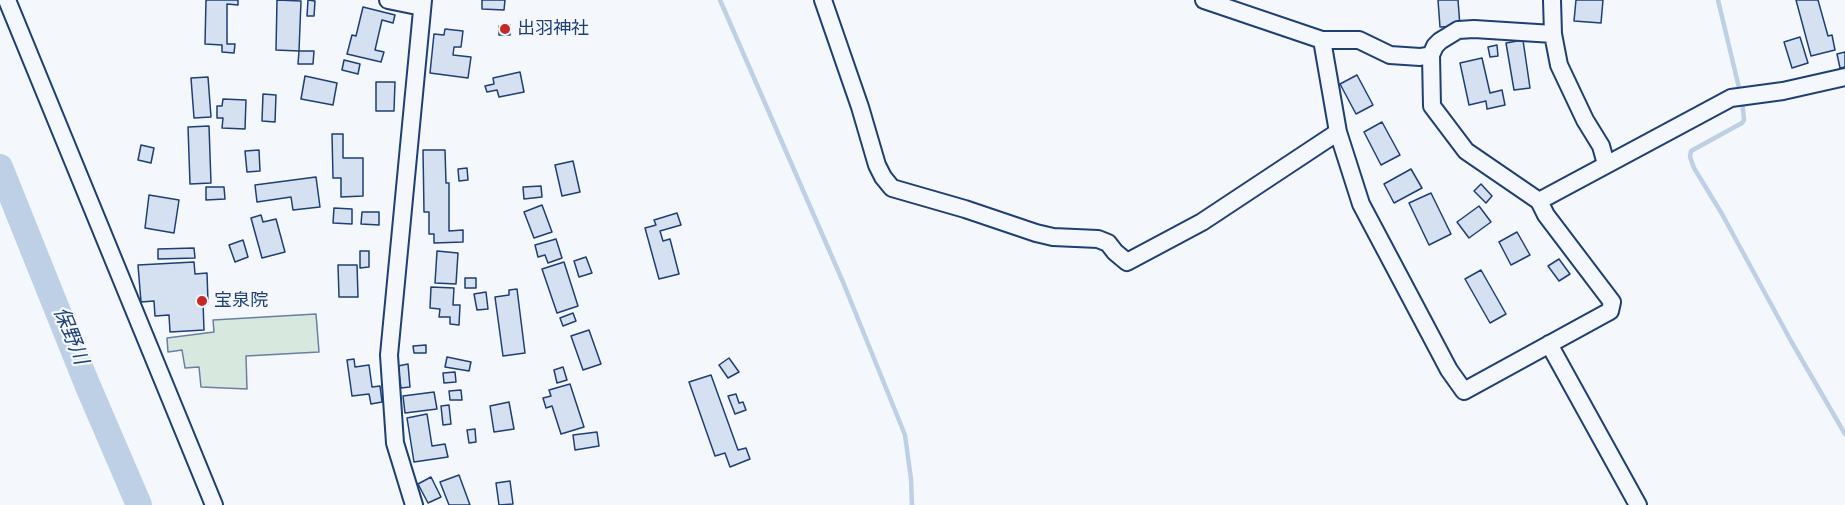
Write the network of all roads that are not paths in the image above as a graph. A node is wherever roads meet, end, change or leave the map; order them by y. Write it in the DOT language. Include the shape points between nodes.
graph roads {
  1 [pos="7,0"];
  2 [pos="388,0"];
  3 [pos="823,0"];
  4 [pos="1204,0"];
  5 [pos="1552,0"];
  6 [pos="423,4"];
  7 [pos="1553,34"];
  8 [pos="1322,40"];
  9 [pos="1431,55"];
  10 [pos="1845,77"];
  11 [pos="1338,132"];
  12 [pos="1606,164"];
  13 [pos="1539,201"];
  14 [pos="1549,344"];
  15 [pos="213,505"];
  16 [pos="414,505"];
  17 [pos="1638,505"];
  1 -- 15 [label="street"];
  2 -- 6 [label="street"];
  3 -- 11 [label="street" via="877,165 892,188 1036,233 1098,239 1108,243 1127,262 1202,222"];
  4 -- 8 [label="street"];
  5 -- 7 [label="street"];
  6 -- 16 [label="street" via="389,355 394,443"];
  7 -- 9 [label="street" via="1458,30 1440,41"];
  7 -- 12 [label="street" via="1559,65 1601,146"];
  8 -- 9 [label="street" via="1359,40 1390,55"];
  8 -- 11 [label="street"];
  9 -- 13 [label="street" via="1432,106 1466,151"];
  10 -- 12 [label="street" via="1731,98"];
  11 -- 14 [label="street" via="1361,204 1449,370 1464,391"];
  12 -- 13 [label="street"];
  13 -- 14 [label="street" via="1612,302 1610,311"];
  14 -- 17 [label="street"];
}
